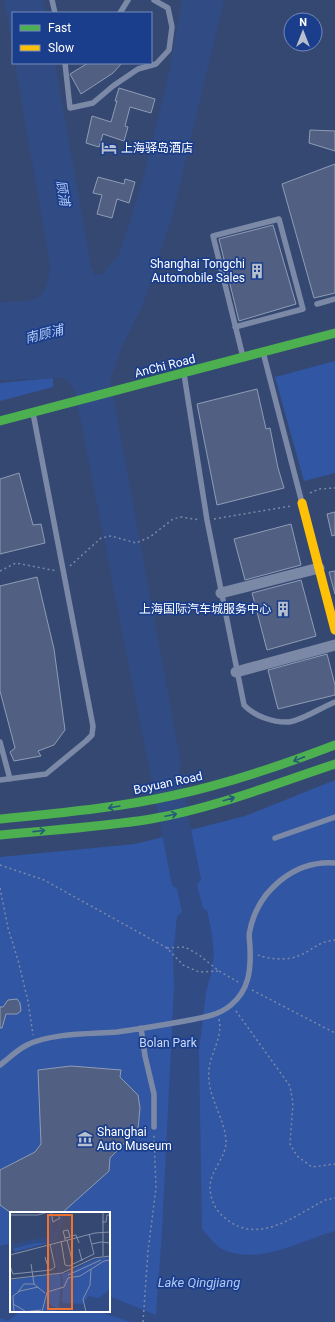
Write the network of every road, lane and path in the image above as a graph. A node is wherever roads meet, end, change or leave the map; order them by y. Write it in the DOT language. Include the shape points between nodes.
graph roads {
  1 [pos="52,0"];
  2 [pos="128,0"];
  3 [pos="154,0"];
  4 [pos="55,12"];
  5 [pos="121,12"];
  6 [pos="67,64"];
  7 [pos="335,299"];
  8 [pos="317,304"];
  9 [pos="235,327"];
  10 [pos="335,334"];
  11 [pos="263,352"];
  12 [pos="243,357"];
  13 [pos="184,374"];
  14 [pos="33,412"];
  15 [pos="0,421"];
  16 [pos="335,488"];
  17 [pos="302,503"];
  18 [pos="207,520"];
  19 [pos="319,568"];
  20 [pos="0,571"];
  21 [pos="63,572"];
  22 [pos="221,593"];
  23 [pos="335,630"];
  24 [pos="335,645"];
  25 [pos="236,672"];
  26 [pos="335,702"];
  27 [pos="0,742"];
  28 [pos="335,745"];
  29 [pos="335,764"];
  30 [pos="10,779"];
  31 [pos="0,780"];
  32 [pos="335,817"];
  33 [pos="0,819"];
  34 [pos="0,835"];
  35 [pos="275,838"];
  36 [pos="335,864"];
  37 [pos="0,865"];
  38 [pos="0,888"];
  39 [pos="335,940"];
  40 [pos="167,948"];
  41 [pos="250,952"];
  42 [pos="219,971"];
  43 [pos="246,987"];
  44 [pos="230,1006"];
  45 [pos="215,1014"];
  46 [pos="141,1028"];
  47 [pos="335,1034"];
  48 [pos="35,1043"];
  49 [pos="0,1065"];
  50 [pos="154,1127"];
  51 [pos="335,1164"];
  52 [pos="335,1198"];
  53 [pos="143,1322"];
  1 -- 4 [label="lane"];
  2 -- 5 [label="lane"];
  3 -- 6 [label="lane" via="168,8 172,27 169,50 156,64 138,69 94,103 70,108"];
  7 -- 8 [label="lane"];
  9 -- 9 [label="lane" via="213,236 279,219 303,309"];
  9 -- 12 [label="lane"];
  10 -- 11 [label="main road, AnChi Road"];
  11 -- 12 [label="main road, AnChi Road"];
  11 -- 17 [label="lane"];
  12 -- 13 [label="main road, AnChi Road"];
  13 -- 14 [label="main road, AnChi Road"];
  13 -- 18 [label="lane"];
  14 -- 15 [label="main road, AnChi Road"];
  14 -- 21 [label="lane"];
  16 -- 17 [label="path" via="319,489"];
  17 -- 18 [label="path"];
  17 -- 19 [label="main road"];
  18 -- 21 [label="path" via="173,519 144,541 136,543 111,536 101,538 85,555"];
  18 -- 22 [label="lane"];
  19 -- 22 [label="street"];
  19 -- 23 [label="main road"];
  20 -- 21 [label="path" via="16,563"];
  21 -- 30 [label="lane" via="93,726 92,734 86,742 46,774"];
  22 -- 25 [label="lane"];
  24 -- 25 [label="street"];
  25 -- 26 [label="lane" via="244,705 260,716 290,722"];
  27 -- 30 [label="lane"];
  28 -- 33 [label="main road, Boyuan Road, one-way" via="278,767 152,800 103,809"];
  34 -- 29 [label="main road, one-way" via="151,819 250,793"];
  30 -- 31 [label="lane"];
  32 -- 35 [label="lane"];
  36 -- 41 [label="lane" via="326,863 301,868 280,880 260,903 249,930"];
  37 -- 40 [label="path" via="44,880"];
  38 -- 48 [label="path" via="28,1001"];
  39 -- 41 [label="path" via="323,941 290,958 266,958"];
  40 -- 42 [label="path" via="185,947"];
  40 -- 42 [label="path" via="183,965 199,972"];
  41 -- 43 [label="lane"];
  42 -- 43 [label="path"];
  43 -- 44 [label="lane"];
  43 -- 47 [label="path"];
  44 -- 45 [label="lane"];
  44 -- 51 [label="path" via="240,1014 290,1086 293,1103 290,1144 297,1156 312,1167"];
  45 -- 46 [label="lane"];
  45 -- 52 [label="path" via="220,1029 208,1070 211,1093 226,1142 211,1178 211,1196 215,1206 221,1215 239,1227 261,1230 272,1228 325,1200"];
  46 -- 48 [label="lane" via="85,1033"];
  46 -- 50 [label="lane" via="154,1094"];
  48 -- 49 [label="lane" via="26,1046"];
  50 -- 53 [label="path" via="156,1188"];
}
